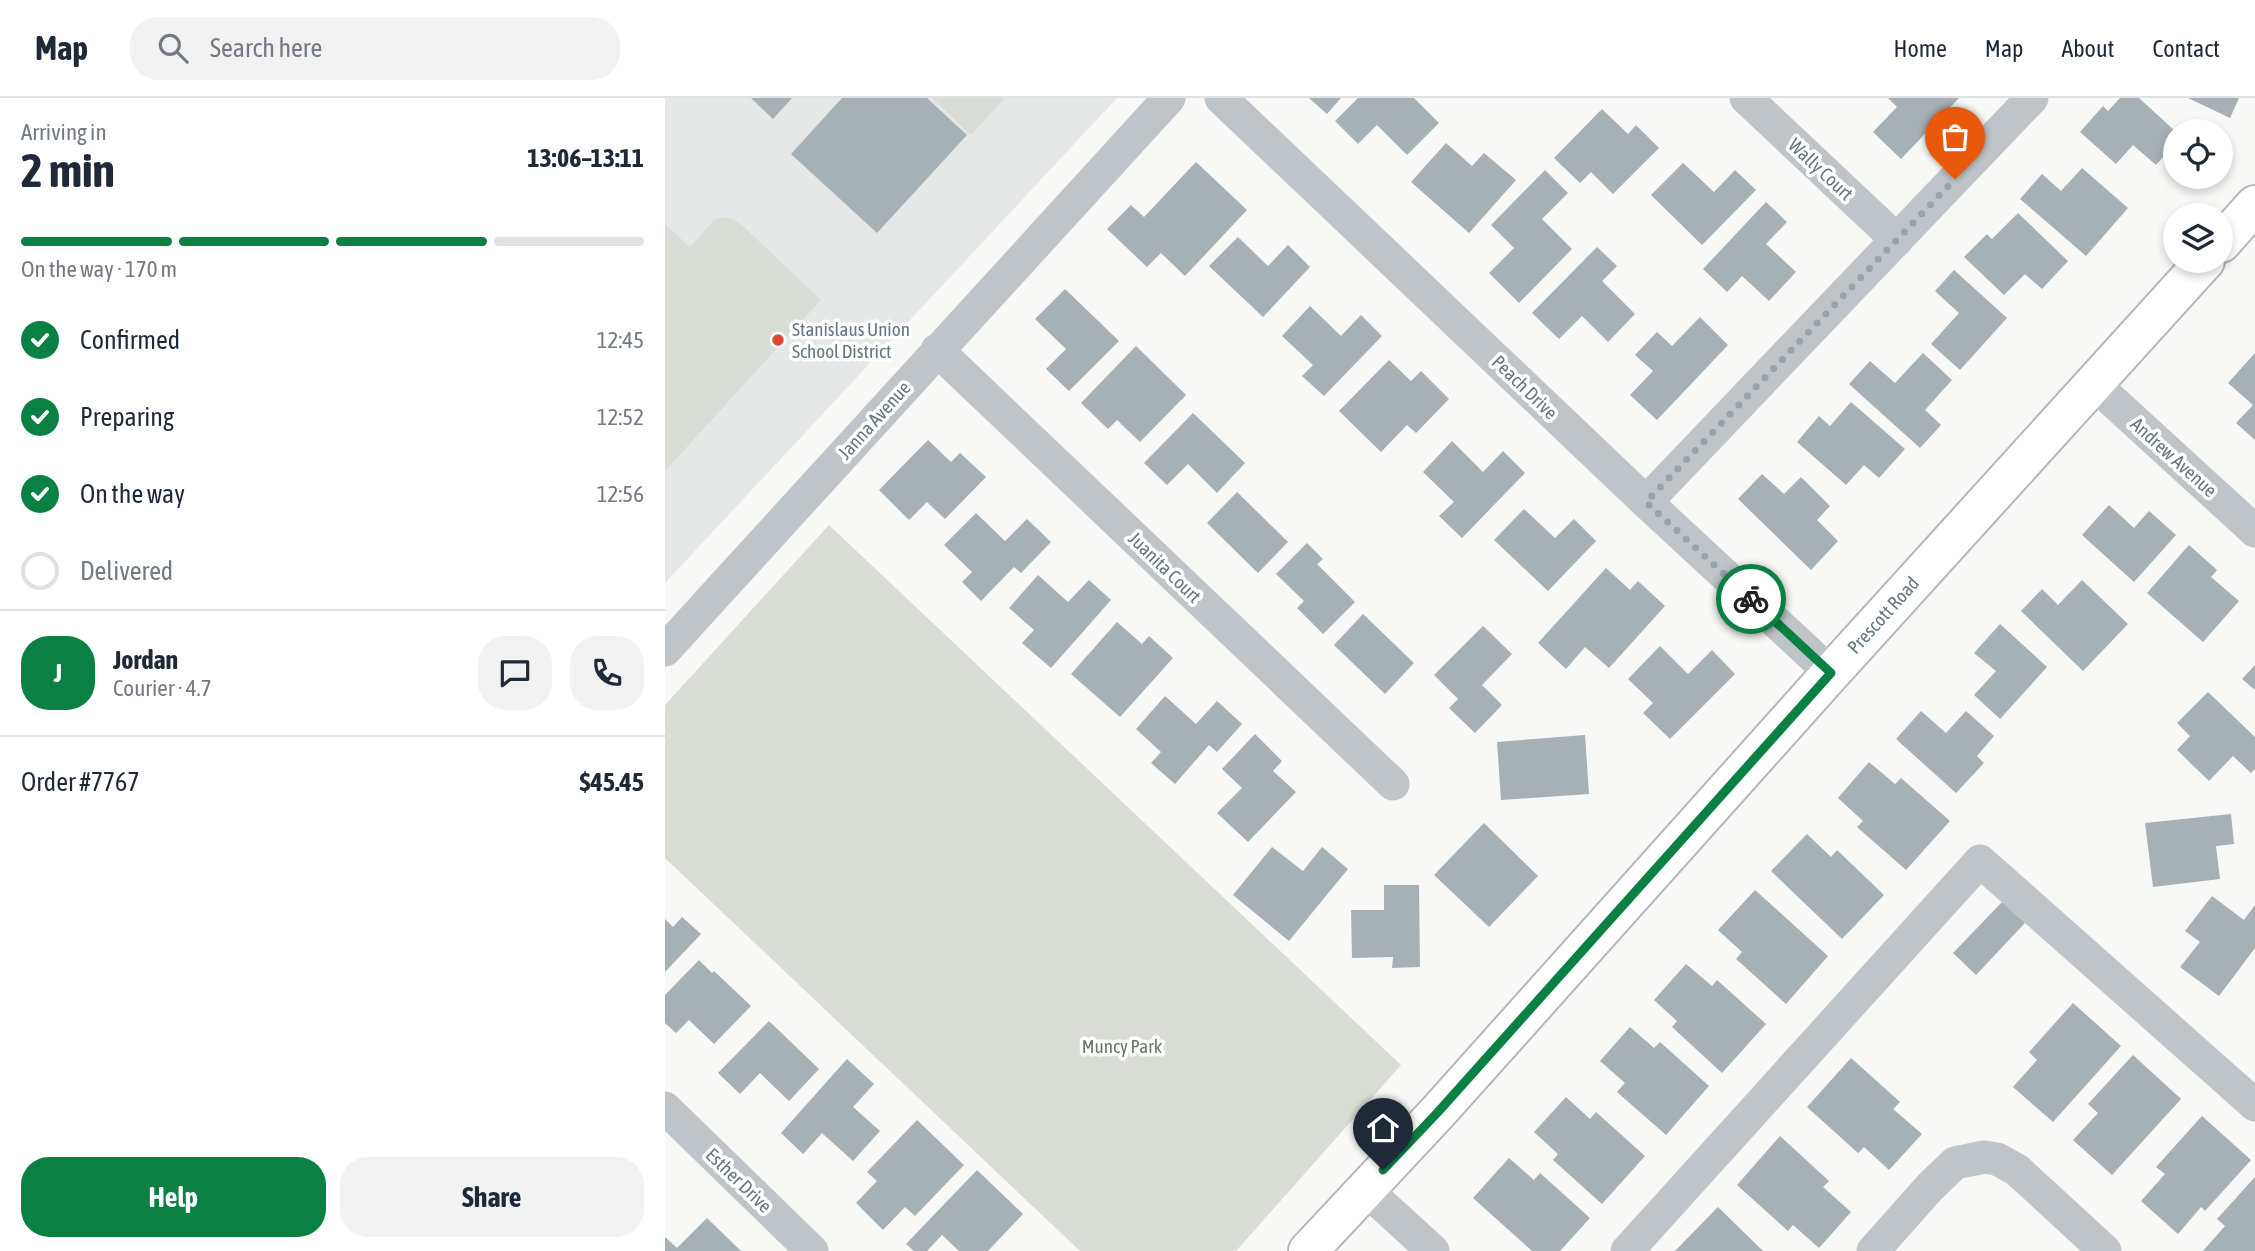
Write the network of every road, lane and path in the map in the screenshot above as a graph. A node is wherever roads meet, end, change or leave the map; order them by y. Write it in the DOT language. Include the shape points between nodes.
graph roads {
  1 [pos="1169,98"];
  2 [pos="1221,98"];
  3 [pos="1745,98"];
  4 [pos="2032,98"];
  5 [pos="2255,205"];
  6 [pos="2233,230"];
  7 [pos="1897,240"];
  8 [pos="2193,273"];
  9 [pos="937,350"];
  10 [pos="2093,383"];
  11 [pos="1646,502"];
  12 [pos="2255,531"];
  13 [pos="665,650"];
  14 [pos="1831,673"];
  15 [pos="1393,784"];
  16 [pos="2255,1105"];
  17 [pos="670,1122"];
  18 [pos="1364,1189"];
  19 [pos="812,1251"];
  20 [pos="1308,1251"];
  21 [pos="1433,1251"];
  22 [pos="1627,1251"];
  23 [pos="1873,1251"];
  24 [pos="2105,1251"];
  1 -- 9 [label="street, Janna Avenue"];
  2 -- 11 [label="street, Peach Drive"];
  3 -- 7 [label="street, Wally Court"];
  4 -- 7 [label="street"];
  5 -- 6 [label="main road"];
  7 -- 11 [label="street"];
  8 -- 10 [label="main road, Prescott Road"];
  9 -- 13 [label="street, Janna Avenue"];
  9 -- 15 [label="street, Juanita Court"];
  10 -- 12 [label="street, Andrew Avenue"];
  10 -- 14 [label="main road, Prescott Road"];
  11 -- 14 [label="street, Peach Drive"];
  14 -- 18 [label="main road, Prescott Road"];
  16 -- 22 [label="street" via="1980,861"];
  17 -- 19 [label="street, Esther Drive"];
  18 -- 20 [label="main road, Prescott Road"];
  18 -- 21 [label="street"];
  23 -- 24 [label="street" via="1955,1163 1984,1157 2017,1170"];
}
